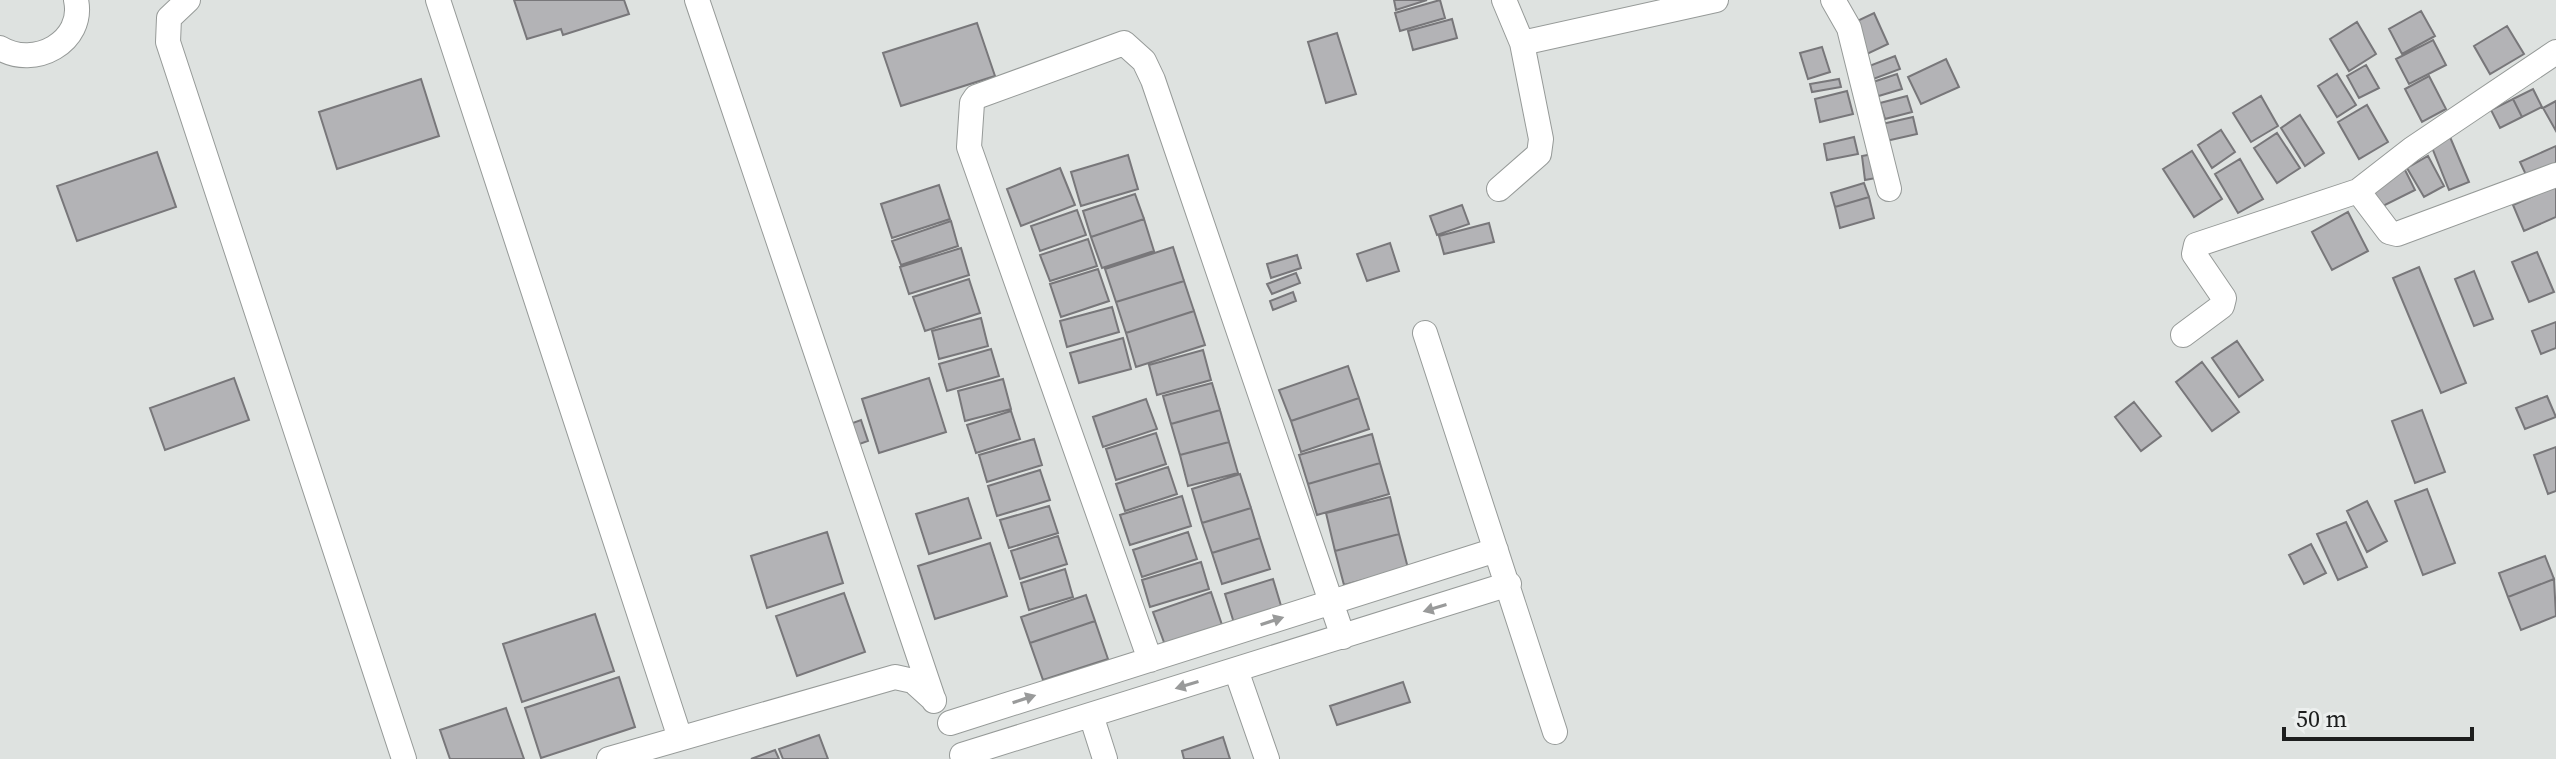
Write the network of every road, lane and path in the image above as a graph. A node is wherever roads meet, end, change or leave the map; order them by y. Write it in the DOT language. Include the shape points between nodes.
graph roads {
  1 [pos="76,0"];
  2 [pos="188,0"];
  3 [pos="438,0"];
  4 [pos="697,0"];
  5 [pos="1504,0"];
  6 [pos="1716,0"];
  7 [pos="1833,0"];
  8 [pos="1522,43"];
  9 [pos="0,48"];
  10 [pos="2556,52"];
  11 [pos="2556,175"];
  12 [pos="1499,189"];
  13 [pos="1889,189"];
  14 [pos="2358,191"];
  15 [pos="1425,333"];
  16 [pos="2183,335"];
  17 [pos="1496,550"];
  18 [pos="1509,584"];
  19 [pos="1330,602"];
  20 [pos="1343,637"];
  21 [pos="1150,660"];
  22 [pos="1236,670"];
  23 [pos="934,701"];
  24 [pos="1091,715"];
  25 [pos="950,723"];
  26 [pos="1555,732"];
  27 [pos="680,738"];
  28 [pos="962,757"];
  29 [pos="404,759"];
  30 [pos="609,759"];
  31 [pos="1105,759"];
  32 [pos="1267,759"];
  1 -- 9 [label="street" via="74,24 54,49 23,57"];
  2 -- 29 [label="street" via="169,18 168,42"];
  3 -- 27 [label="street"];
  4 -- 23 [label="street"];
  5 -- 8 [label="street"];
  6 -- 8 [label="street"];
  7 -- 13 [label="street" via="1849,28"];
  8 -- 12 [label="street" via="1541,139 1539,154"];
  10 -- 14 [label="street"];
  11 -- 14 [label="street" via="2397,234 2389,232"];
  14 -- 16 [label="street" via="2196,245 2194,254 2224,298 2222,306"];
  15 -- 17 [label="street"];
  17 -- 18 [label="street"];
  17 -- 19 [label="street"];
  18 -- 20 [label="street, one-way"];
  18 -- 26 [label="street"];
  19 -- 20 [label="street"];
  21 -- 19 [label="street, one-way"];
  19 -- 21 [label="street" via="1153,80 1144,61 1124,43 976,97 969,147"];
  20 -- 22 [label="street"];
  25 -- 21 [label="street, one-way"];
  22 -- 24 [label="street, one-way"];
  22 -- 32 [label="street"];
  23 -- 25 [label="street"];
  23 -- 27 [label="street" via="913,681 895,677"];
  24 -- 28 [label="street"];
  24 -- 31 [label="street"];
  25 -- 28 [label="street"];
  27 -- 30 [label="street"];
}
